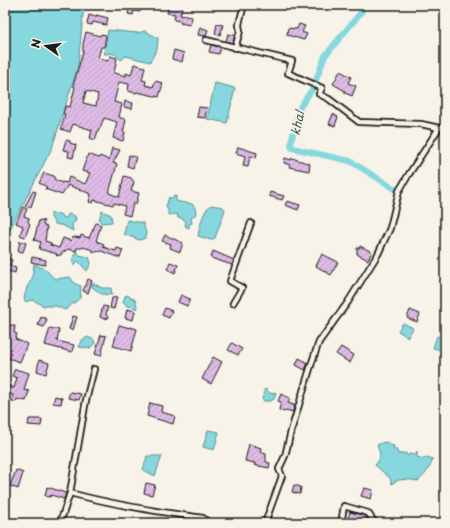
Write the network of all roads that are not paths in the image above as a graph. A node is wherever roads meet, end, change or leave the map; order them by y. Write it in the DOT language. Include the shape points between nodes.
graph roads {
  1 [pos="244,5"];
  2 [pos="206,40"];
  3 [pos="235,48"];
  4 [pos="445,126"];
  5 [pos="439,128"];
  6 [pos="251,223"];
  7 [pos="233,303"];
  8 [pos="94,369"];
  9 [pos="70,493"];
  10 [pos="60,523"];
  11 [pos="209,523"];
  12 [pos="265,523"];
  13 [pos="341,523"];
  14 [pos="375,523"];
  1 -- 3 [label="street"];
  2 -- 3 [label="street"];
  3 -- 5 [label="street" via="292,61 288,74 322,88 319,94 359,122 421,124"];
  4 -- 5 [label="street"];
  5 -- 12 [label="street" via="408,174 400,191 390,228 378,254 319,342 279,469 282,476"];
  6 -- 7 [label="street" via="230,281 242,288"];
  8 -- 9 [label="street"];
  9 -- 10 [label="street"];
  9 -- 11 [label="street" via="94,500 204,518"];
  13 -- 14 [label="street" via="344,506 368,513"];
}
